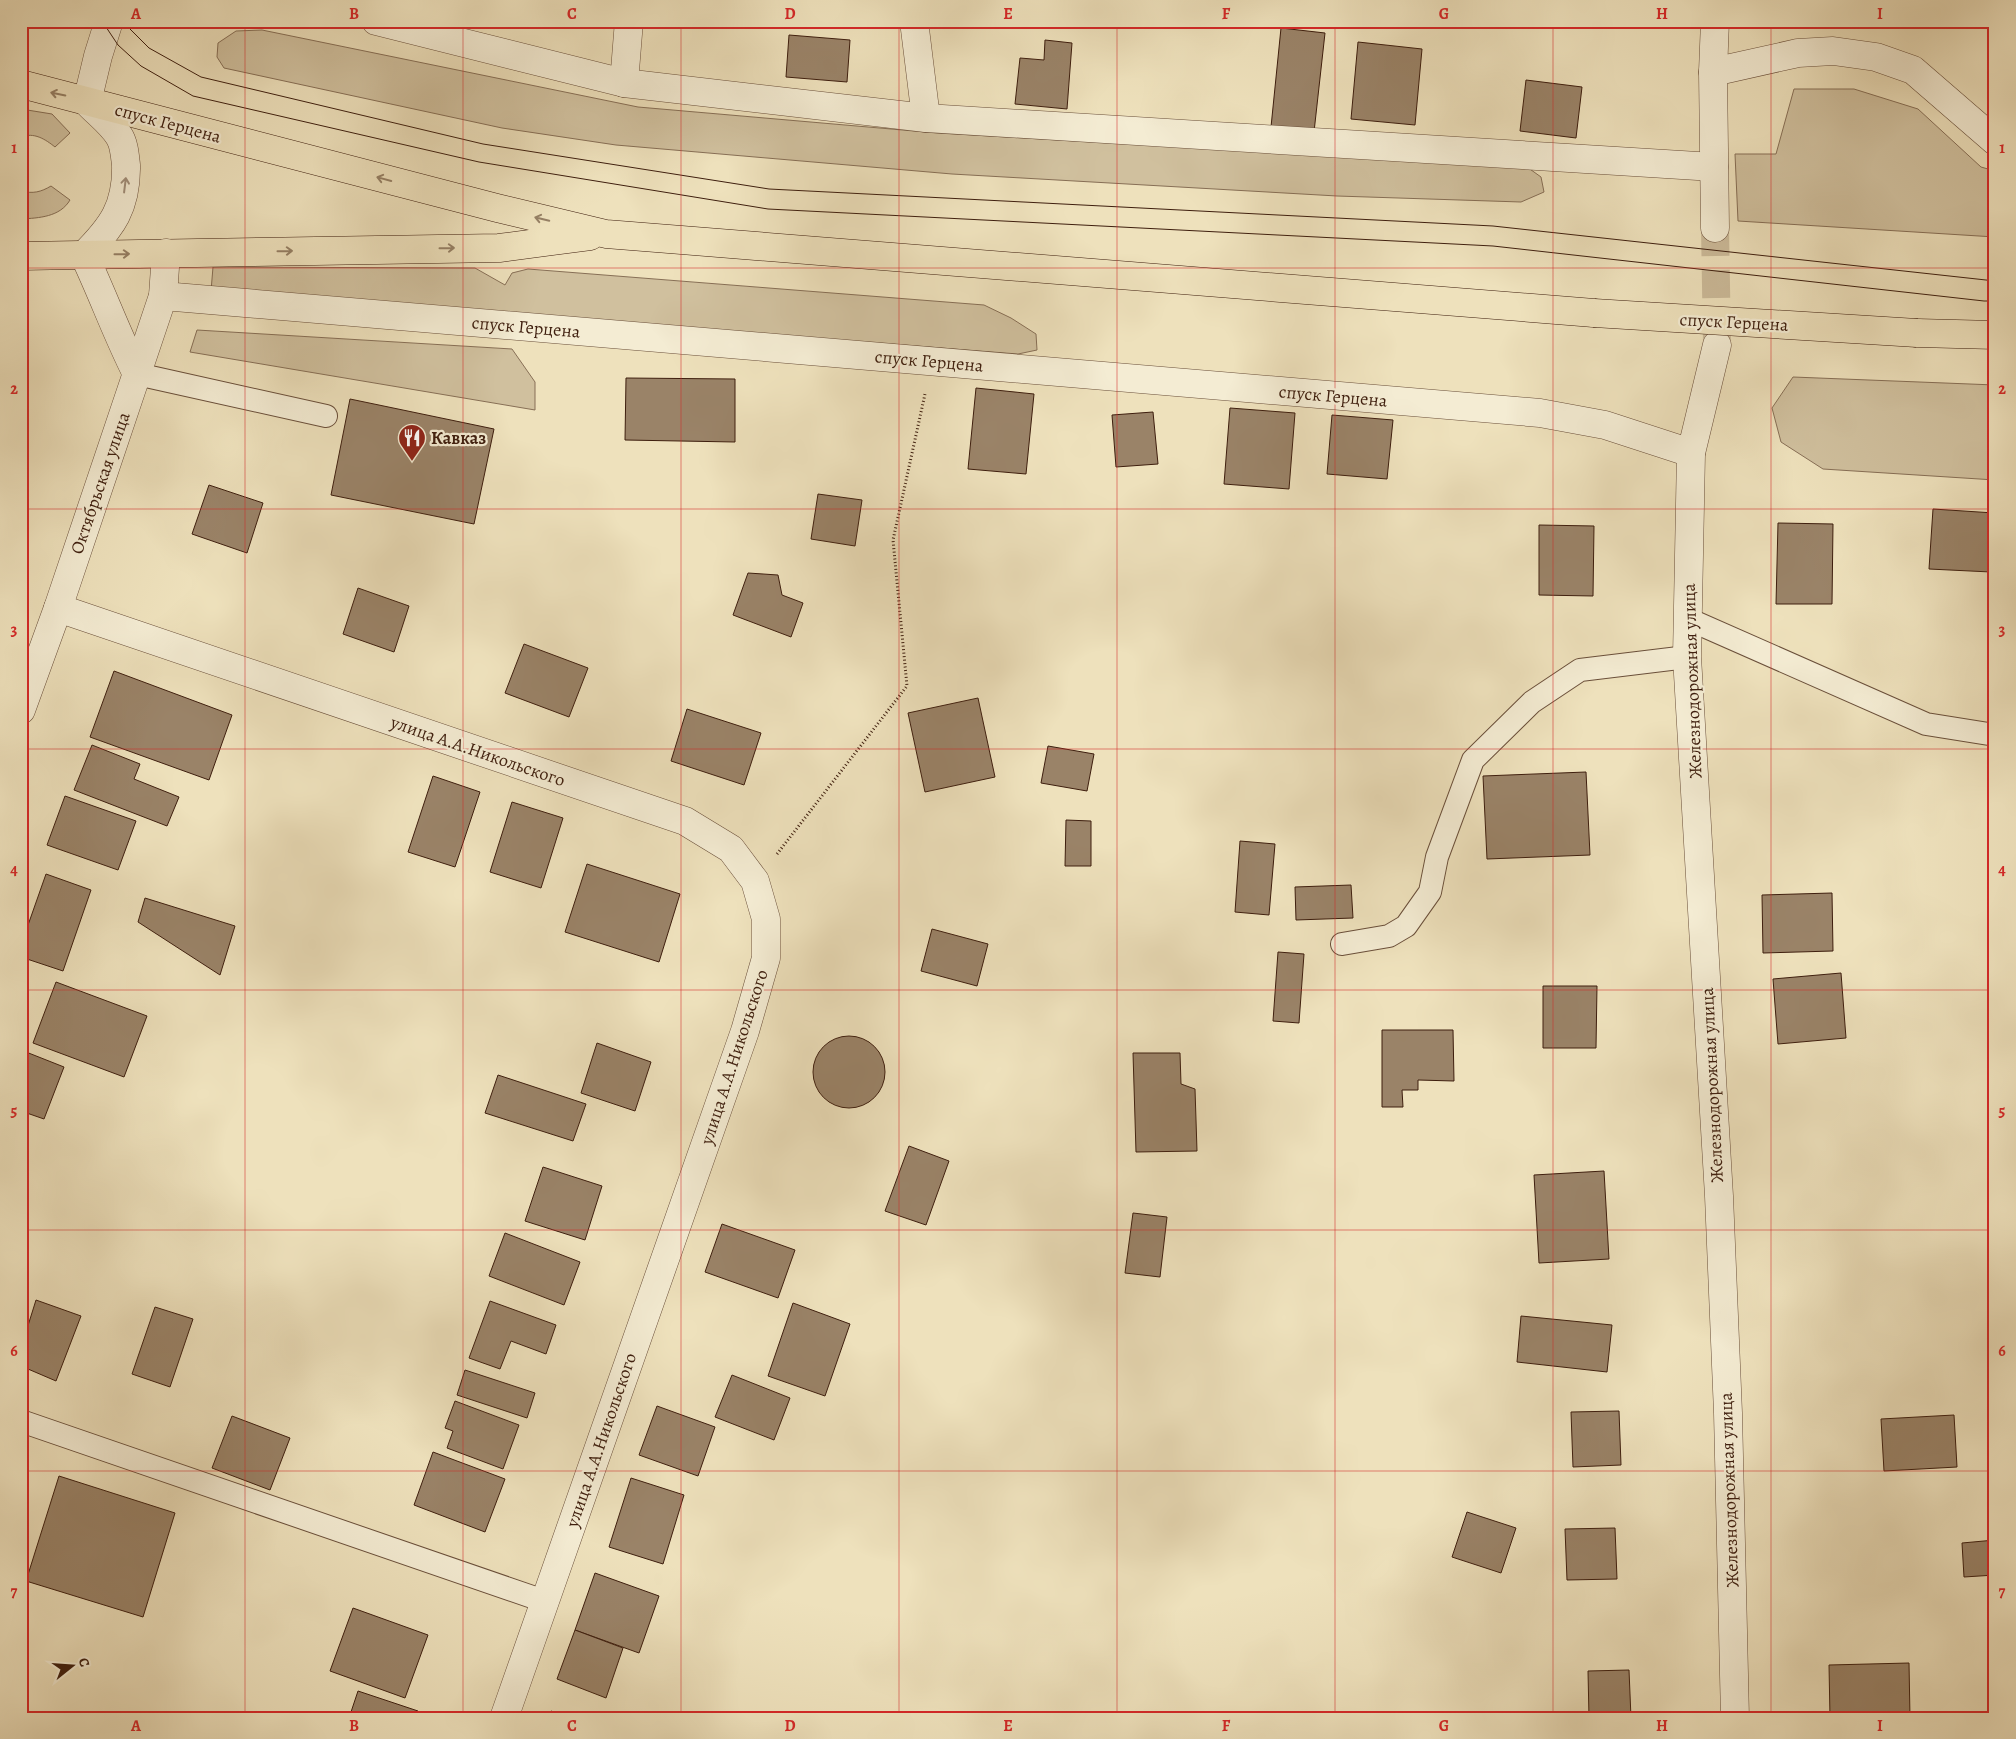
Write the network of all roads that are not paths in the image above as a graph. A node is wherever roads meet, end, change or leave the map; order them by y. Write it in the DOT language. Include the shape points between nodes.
graph roads {
  1 [pos="110,21"];
  2 [pos="376,21"];
  3 [pos="630,21"];
  4 [pos="914,21"];
  5 [pos="1714,21"];
  6 [pos="1713,72"];
  7 [pos="624,83"];
  8 [pos="21,84"];
  9 [pos="87,102"];
  10 [pos="926,118"];
  11 [pos="1995,141"];
  12 [pos="1714,167"];
  13 [pos="1715,228"];
  14 [pos="606,234"];
  15 [pos="166,253"];
  16 [pos="84,255"];
  17 [pos="21,256"];
  18 [pos="163,296"];
  19 [pos="1995,335"];
  20 [pos="1717,344"];
  21 [pos="137,374"];
  22 [pos="326,416"];
  23 [pos="1691,453"];
  24 [pos="58,608"];
  25 [pos="1688,619"];
  26 [pos="1687,656"];
  27 [pos="21,710"];
  28 [pos="1995,735"];
  29 [pos="1342,944"];
  30 [pos="21,1422"];
  31 [pos="544,1601"];
  32 [pos="504,1718"];
  33 [pos="1735,1718"];
  1 -- 9 [label="street"];
  2 -- 7 [label="street"];
  3 -- 7 [label="street"];
  4 -- 10 [label="street"];
  5 -- 6 [label="street"];
  6 -- 11 [label="street" via="1798,53 1833,51 1876,58 1913,70"];
  6 -- 12 [label="street"];
  7 -- 10 [label="street"];
  9 -- 8 [label="main road, спуск Герцена, one-way"];
  14 -- 9 [label="main road, спуск Герцена, one-way"];
  16 -- 9 [label="street, one-way" via="107,232 126,186 120,136"];
  10 -- 12 [label="street"];
  12 -- 13 [label="street"];
  15 -- 14 [label="main road, спуск Герцена, one-way" via="499,248"];
  14 -- 19 [label="main road, спуск Герцена, bridge" via="1594,313"];
  16 -- 15 [label="main road, спуск Герцена, one-way"];
  15 -- 18 [label="street, Октябрьская улица"];
  16 -- 17 [label="main road, спуск Герцена"];
  16 -- 21 [label="street" via="116,333"];
  18 -- 21 [label="street, Октябрьская улица"];
  18 -- 23 [label="street, спуск Герцена" via="1540,413 1605,425"];
  20 -- 23 [label="street, Железнодорожная улица"];
  21 -- 22 [label="lane"];
  21 -- 24 [label="street, Октябрьская улица"];
  23 -- 25 [label="street, Железнодорожная улица"];
  24 -- 27 [label="street, Октябрьская улица"];
  24 -- 31 [label="street, улица А.А.Никольского" via="685,822 731,849 755,881 766,918 766,958 745,1031"];
  25 -- 26 [label="street, Железнодорожная улица"];
  25 -- 28 [label="lane" via="1926,724"];
  26 -- 29 [label="lane" via="1580,670 1532,702 1473,760 1437,857 1430,892 1406,926 1389,936"];
  26 -- 33 [label="street, Железнодорожная улица" via="1728,1412"];
  30 -- 31 [label="lane"];
  31 -- 32 [label="street, улица А.А.Никольского"];
}
